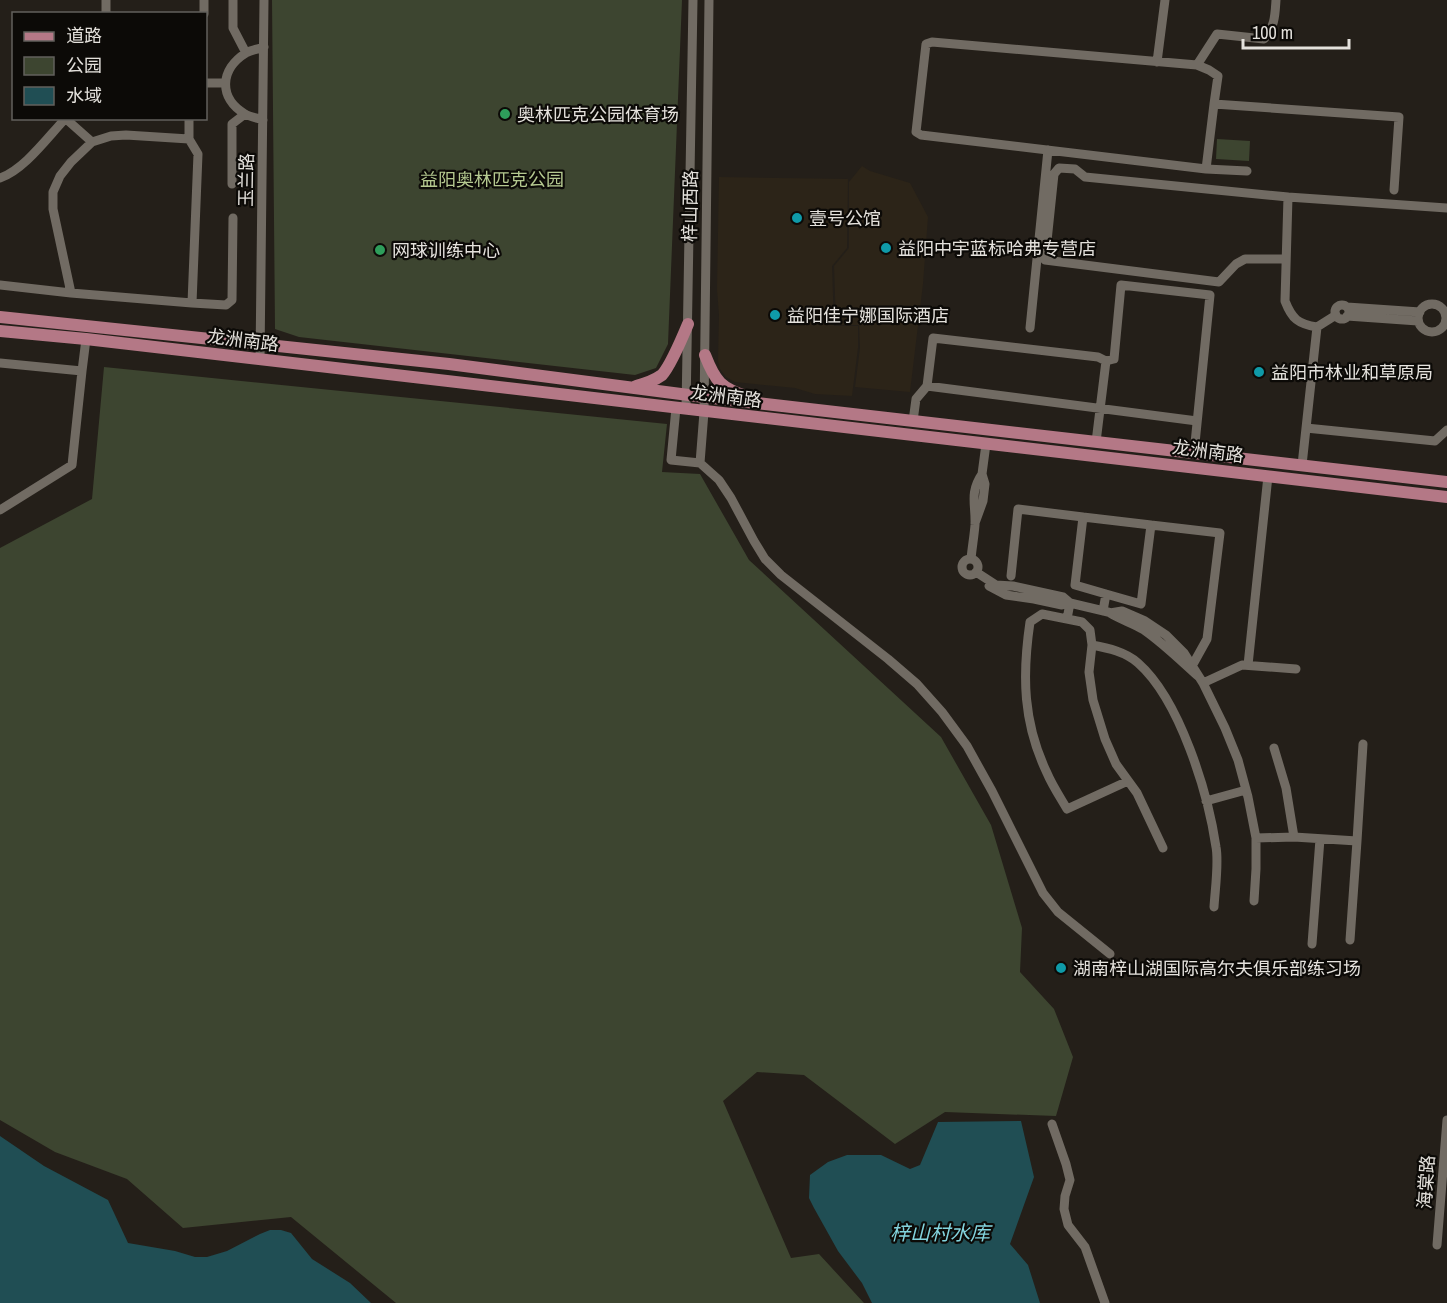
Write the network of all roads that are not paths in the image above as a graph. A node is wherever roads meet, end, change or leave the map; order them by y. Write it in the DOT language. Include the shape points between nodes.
graph roads {
  1 [pos="233,0"];
  2 [pos="264,0"];
  3 [pos="693,0"];
  4 [pos="710,0"];
  5 [pos="1165,0"];
  6 [pos="1276,0"];
  7 [pos="264,47"];
  8 [pos="246,52"];
  9 [pos="1157,62"];
  10 [pos="1197,65"];
  11 [pos="207,83"];
  12 [pos="225,83"];
  13 [pos="1214,104"];
  14 [pos="245,114"];
  15 [pos="64,120"];
  16 [pos="66,120"];
  17 [pos="189,120"];
  18 [pos="263,120"];
  19 [pos="189,139"];
  20 [pos="92,142"];
  21 [pos="1048,150"];
  22 [pos="1206,169"];
  23 [pos="1246,171"];
  24 [pos="0,178"];
  25 [pos="232,184"];
  26 [pos="1394,190"];
  27 [pos="1288,197"];
  28 [pos="1447,208"];
  29 [pos="233,218"];
  30 [pos="1286,259"];
  31 [pos="0,285"];
  32 [pos="71,293"];
  33 [pos="192,303"];
  34 [pos="0,316"];
  35 [pos="1419,316"];
  36 [pos="1446,319"];
  37 [pos="688,324"];
  38 [pos="1317,327"];
  39 [pos="1030,328"];
  40 [pos="0,331"];
  41 [pos="86,339"];
  42 [pos="261,343"];
  43 [pos="705,355"];
  44 [pos="260,360"];
  45 [pos="1106,361"];
  46 [pos="0,363"];
  47 [pos="82,371"];
  48 [pos="927,386"];
  49 [pos="629,387"];
  50 [pos="687,394"];
  51 [pos="704,397"];
  52 [pos="770,404"];
  53 [pos="681,408"];
  54 [pos="1100,408"];
  55 [pos="704,412"];
  56 [pos="913,421"];
  57 [pos="1197,421"];
  58 [pos="1306,428"];
  59 [pos="1447,430"];
  60 [pos="1096,442"];
  61 [pos="986,444"];
  62 [pos="1194,453"];
  63 [pos="700,463"];
  64 [pos="1302,465"];
  65 [pos="1268,476"];
  66 [pos="1447,482"];
  67 [pos="1447,497"];
  68 [pos="0,510"];
  69 [pos="1083,517"];
  70 [pos="1151,525"];
  71 [pos="1011,576"];
  72 [pos="1106,594"];
  73 [pos="1070,603"];
  74 [pos="1107,612"];
  75 [pos="1067,619"];
  76 [pos="1092,645"];
  77 [pos="1248,665"];
  78 [pos="1192,666"];
  79 [pos="1296,669"];
  80 [pos="1201,680"];
  81 [pos="1363,744"];
  82 [pos="1275,748"];
  83 [pos="1128,781"];
  84 [pos="1246,790"];
  85 [pos="1206,801"];
  86 [pos="1294,837"];
  87 [pos="1256,838"];
  88 [pos="1320,839"];
  89 [pos="1357,842"];
  90 [pos="1163,849"];
  91 [pos="1254,901"];
  92 [pos="1214,907"];
  93 [pos="1350,940"];
  94 [pos="1312,944"];
  95 [pos="1110,954"];
  96 [pos="1447,1120"];
  97 [pos="1052,1124"];
  98 [pos="1437,1245"];
  99 [pos="1105,1303"];
  1 -- 8 [label="street" via="233,28"];
  2 -- 7 [label="street, 玉兰路"];
  3 -- 37 [label="street, 梓山西路"];
  4 -- 43 [label="street, 梓山西路"];
  5 -- 9 [label="street"];
  6 -- 10 [label="street" via="1274,22 1264,39 1217,34"];
  7 -- 8 [label="street"];
  7 -- 18 [label="street, 玉兰路"];
  8 -- 12 [label="street" via="234,63"];
  9 -- 10 [label="street"];
  9 -- 21 [label="street" via="926,44 916,132"];
  10 -- 13 [label="street" via="1218,76"];
  11 -- 12 [label="street"];
  12 -- 14 [label="street" via="227,95"];
  13 -- 22 [label="street"];
  13 -- 26 [label="street" via="1399,117"];
  14 -- 18 [label="street"];
  14 -- 25 [label="street" via="232,124"];
  15 -- 24 [label="street" via="28,159"];
  16 -- 20 [label="street"];
  17 -- 19 [label="street"];
  18 -- 42 [label="street, 玉兰路"];
  19 -- 20 [label="street" via="126,135"];
  19 -- 33 [label="street" via="198,154"];
  20 -- 32 [label="street" via="70,162 52,192"];
  21 -- 22 [label="street"];
  21 -- 39 [label="street"];
  22 -- 23 [label="street"];
  27 -- 28 [label="street"];
  27 -- 30 [label="street"];
  27 -- 30 [label="street" via="1085,177 1075,169 1059,168 1054,174 1045,260 1219,282 1245,259"];
  29 -- 33 [label="street" via="232,300 226,305"];
  30 -- 38 [label="street" via="1285,301 1289,313 1298,322"];
  31 -- 32 [label="street"];
  32 -- 33 [label="street"];
  34 -- 42 [label="main road, 龙洲南路"];
  35 -- 36 [label="street" via="1426,306 1435,305"];
  35 -- 36 [label="street" via="1422,329 1431,332 1439,330"];
  35 -- 38 [label="street" via="1347,312 1341,305 1336,315"];
  37 -- 49 [label="main road" via="662,374 643,385"];
  37 -- 50 [label="street, 梓山西路"];
  38 -- 58 [label="street"];
  40 -- 41 [label="main road, 龙洲南路"];
  41 -- 44 [label="main road, 龙洲南路"];
  41 -- 47 [label="street"];
  42 -- 44 [label="street, 玉兰路"];
  42 -- 49 [label="main road, 龙洲南路"];
  43 -- 51 [label="street, 梓山西路"];
  43 -- 52 [label="main road" via="720,384"];
  44 -- 53 [label="main road, 龙洲南路"];
  45 -- 48 [label="street" via="933,338"];
  45 -- 54 [label="street"];
  45 -- 57 [label="street" via="1114,359 1121,285 1210,295"];
  46 -- 47 [label="street"];
  47 -- 68 [label="street" via="72,465"];
  48 -- 54 [label="street"];
  48 -- 56 [label="street" via="915,399"];
  49 -- 50 [label="main road, 龙洲南路"];
  50 -- 51 [label="main road, 龙洲南路"];
  50 -- 53 [label="street, 梓山西路"];
  51 -- 52 [label="main road, 龙洲南路"];
  51 -- 55 [label="street, 梓山西路"];
  52 -- 56 [label="main road, 龙洲南路"];
  53 -- 55 [label="main road, 龙洲南路"];
  53 -- 63 [label="street, 梓山西路" via="670,460"];
  54 -- 57 [label="street"];
  54 -- 60 [label="street"];
  55 -- 61 [label="main road, 龙洲南路"];
  55 -- 63 [label="street, 梓山西路"];
  56 -- 60 [label="main road, 龙洲南路"];
  57 -- 62 [label="street"];
  58 -- 59 [label="street" via="1436,441"];
  58 -- 64 [label="street"];
  60 -- 62 [label="main road, 龙洲南路"];
  61 -- 65 [label="main road, 龙洲南路"];
  61 -- 73 [label="street" via="983,501 975,523 971,559 963,562 964,572 974,573 1006,595"];
  62 -- 64 [label="main road, 龙洲南路"];
  63 -- 95 [label="street" via="719,480 765,559 888,658 942,712 967,746 1043,893 1059,912"];
  64 -- 66 [label="main road, 龙洲南路"];
  65 -- 67 [label="main road, 龙洲南路"];
  65 -- 77 [label="street"];
  69 -- 70 [label="street"];
  69 -- 71 [label="street" via="1018,509"];
  69 -- 72 [label="street" via="1075,585"];
  70 -- 72 [label="street" via="1141,604"];
  70 -- 78 [label="street" via="1220,533 1207,639"];
  72 -- 74 [label="street"];
  73 -- 74 [label="street"];
  73 -- 75 [label="street"];
  74 -- 78 [label="street" via="1122,611 1152,626 1184,652"];
  74 -- 80 [label="street" via="1162,643"];
  75 -- 76 [label="street" via="1082,622 1090,630"];
  75 -- 83 [label="street" via="1042,614 1030,622 1025,698 1032,736 1067,809"];
  76 -- 83 [label="street" via="1089,672 1096,711 1116,764"];
  76 -- 85 [label="street" via="1137,662 1157,684 1176,715"];
  77 -- 79 [label="street"];
  77 -- 80 [label="street"];
  78 -- 80 [label="street"];
  80 -- 84 [label="street" via="1225,728"];
  81 -- 89 [label="street"];
  82 -- 86 [label="street"];
  83 -- 90 [label="street"];
  84 -- 85 [label="street"];
  84 -- 87 [label="street"];
  85 -- 92 [label="street" via="1217,849"];
  86 -- 87 [label="street"];
  86 -- 88 [label="street"];
  87 -- 91 [label="street"];
  88 -- 89 [label="street"];
  88 -- 94 [label="street"];
  89 -- 93 [label="street"];
  96 -- 98 [label="street, 海棠路"];
  97 -- 99 [label="street" via="1070,1180 1064,1209 1068,1225 1085,1247"];
}
